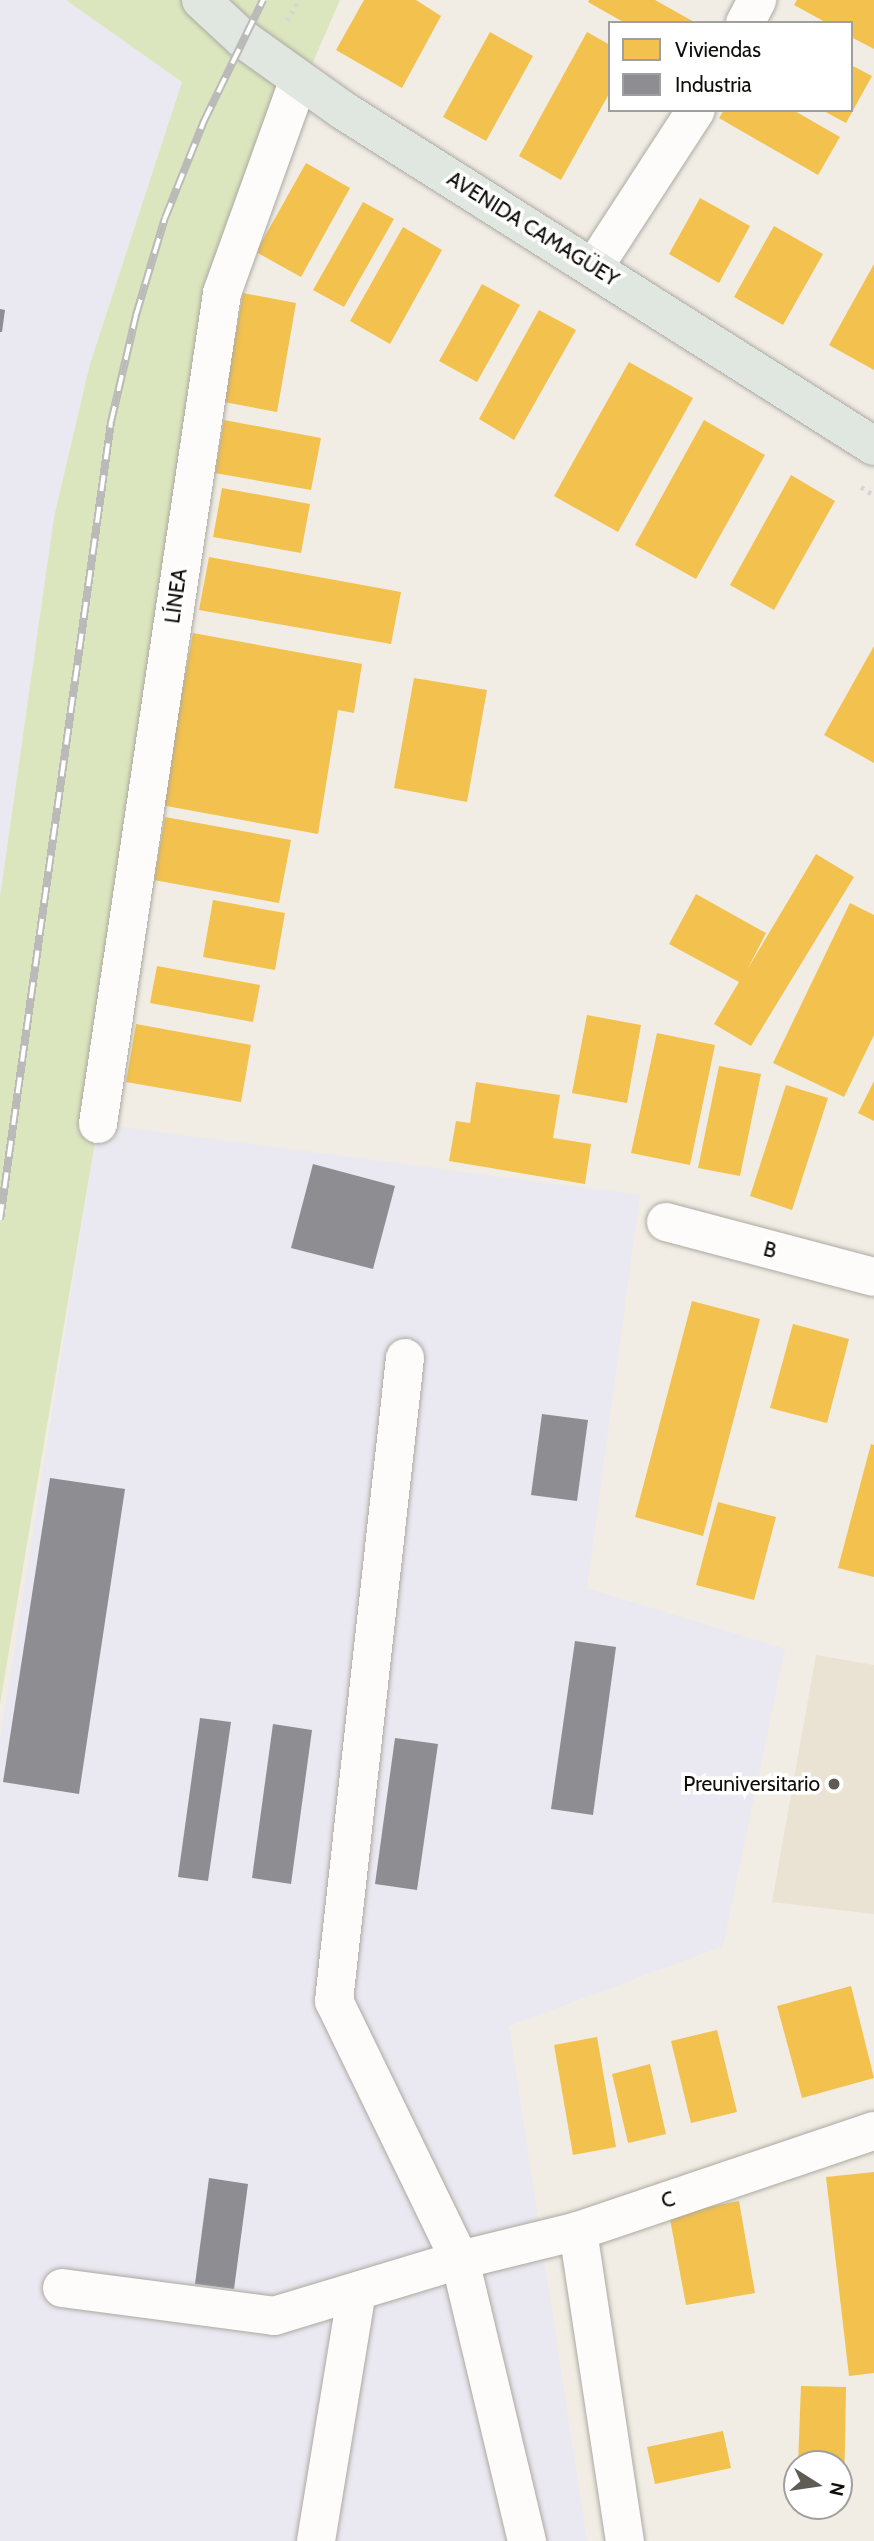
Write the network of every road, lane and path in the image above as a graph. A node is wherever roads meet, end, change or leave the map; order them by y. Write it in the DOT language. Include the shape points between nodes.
graph roads {
  1 [pos="201,0"];
  2 [pos="298,0"];
  3 [pos="757,0"];
  4 [pos="747,21"];
  5 [pos="281,32"];
  6 [pos="299,79"];
  7 [pos="695,112"];
  8 [pos="594,267"];
  9 [pos="874,446"];
  10 [pos="98,1124"];
  11 [pos="666,1222"];
  12 [pos="874,1277"];
  13 [pos="405,1358"];
  14 [pos="874,2131"];
  15 [pos="578,2231"];
  16 [pos="460,2260"];
  17 [pos="62,2288"];
  18 [pos="357,2291"];
  19 [pos="514,2535"];
  20 [pos="316,2541"];
  21 [pos="625,2541"];
  1 -- 6 [label="main road, AVENIDA CAMAGÜEY" via="243,39"];
  2 -- 5 [label="path"];
  3 -- 4 [label="street"];
  6 -- 8 [label="main road, AVENIDA CAMAGÜEY"];
  6 -- 10 [label="street, LÍNEA" via="222,293"];
  7 -- 8 [label="street"];
  8 -- 9 [label="main road, AVENIDA CAMAGÜEY"];
  11 -- 12 [label="street, B"];
  13 -- 16 [label="street" via="334,2001"];
  14 -- 15 [label="street, C"];
  15 -- 16 [label="street, C"];
  15 -- 21 [label="street"];
  16 -- 18 [label="street, C"];
  16 -- 19 [label="street"];
  17 -- 18 [label="street, C" via="274,2316"];
  18 -- 20 [label="street"];
}
